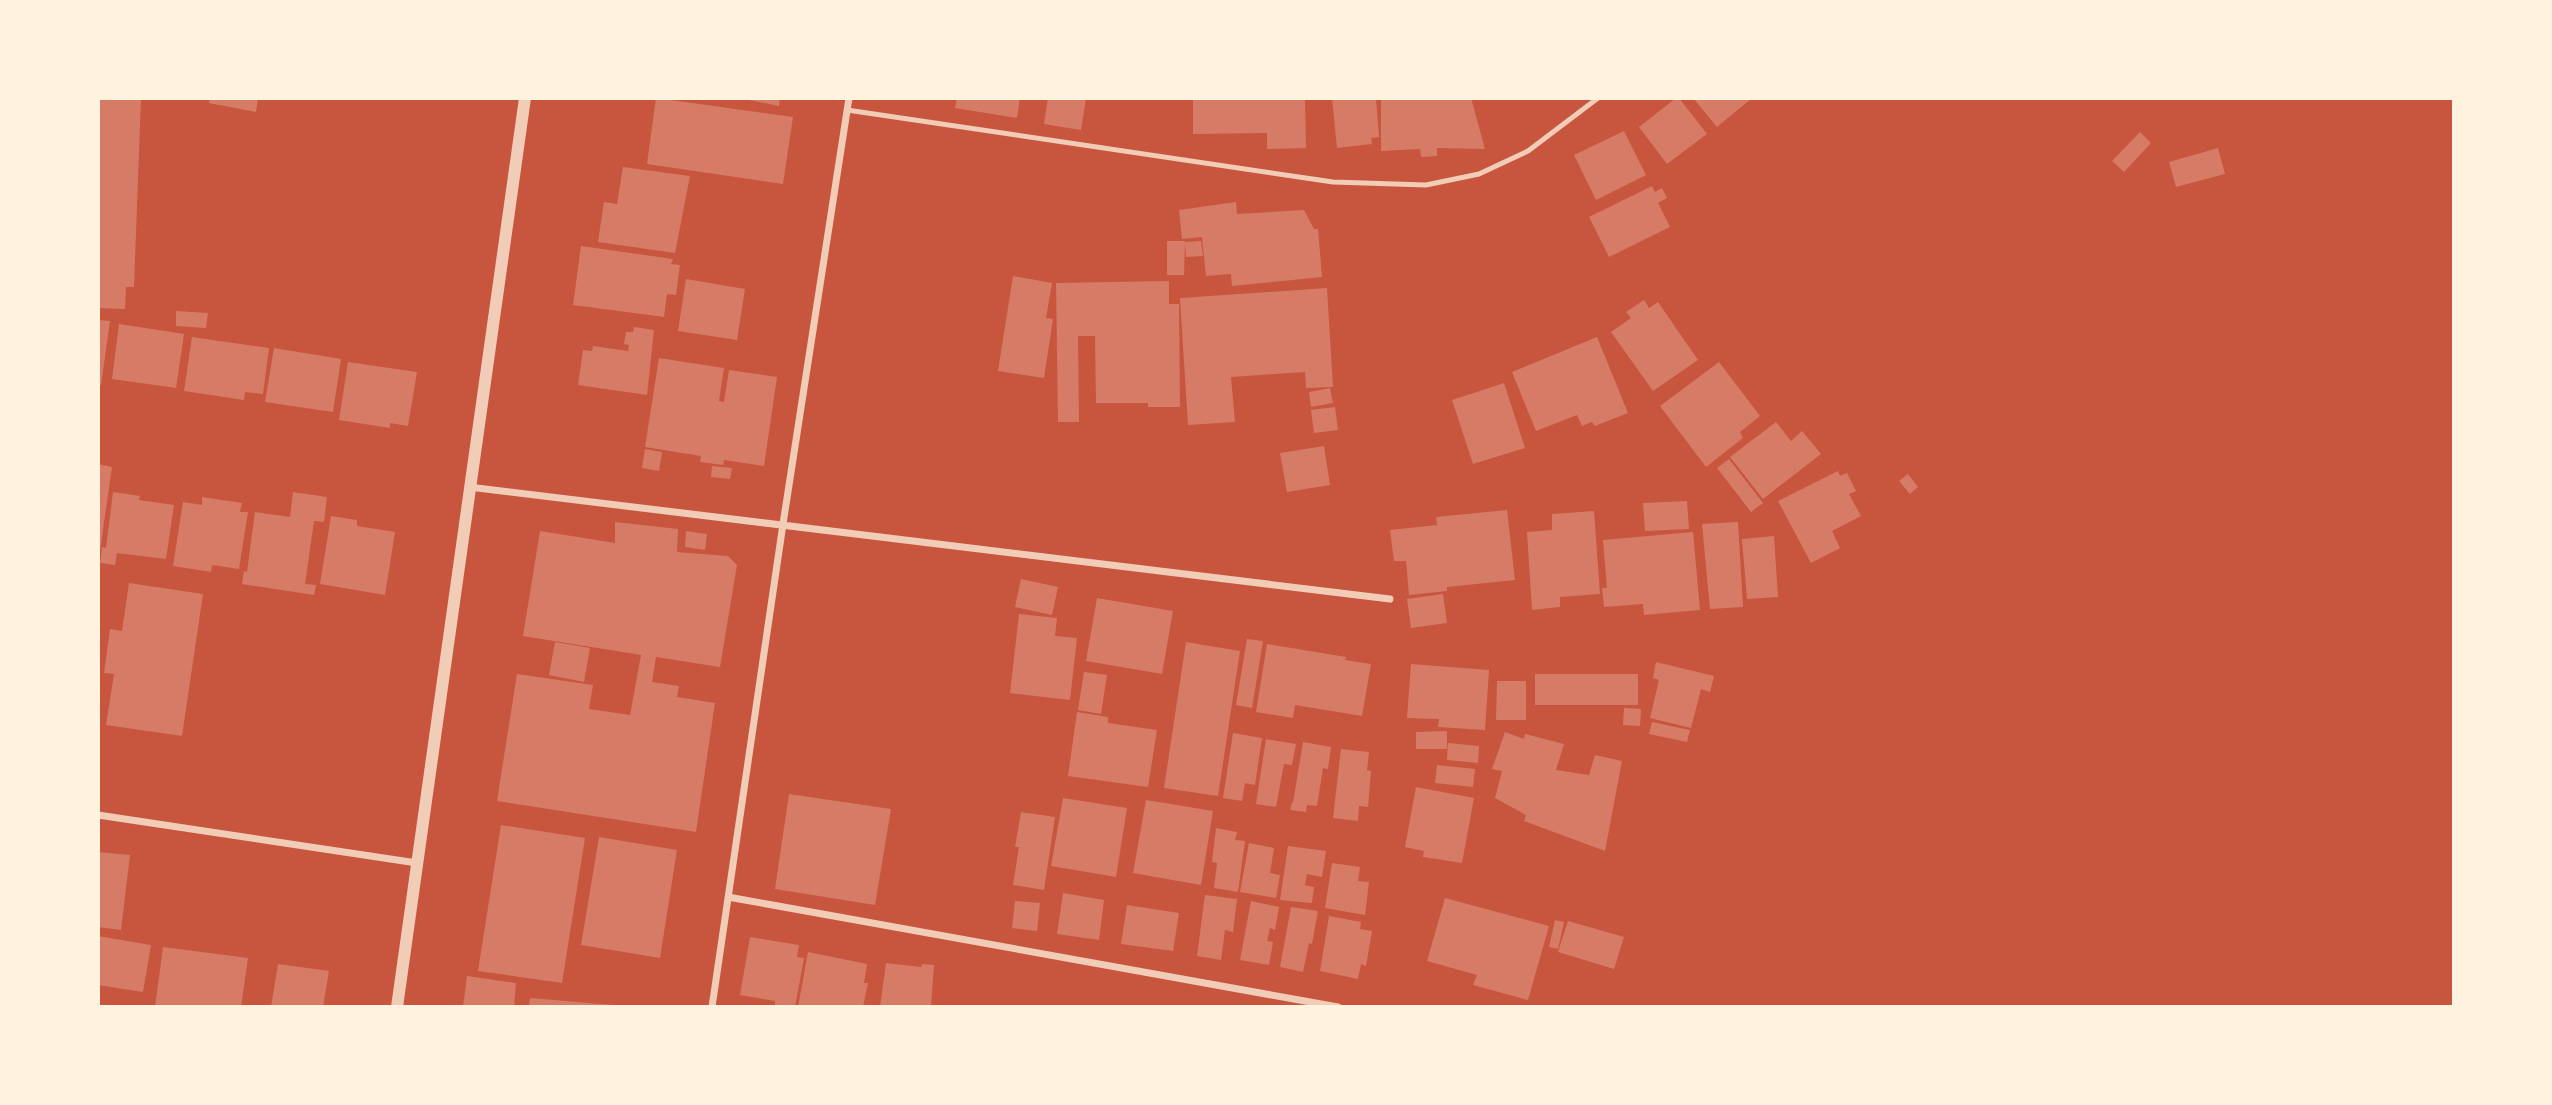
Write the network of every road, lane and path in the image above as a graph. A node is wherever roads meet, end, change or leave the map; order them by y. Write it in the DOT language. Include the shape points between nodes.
graph roads {
  1 [pos="525,98"];
  2 [pos="849,98"];
  3 [pos="1598,98"];
  4 [pos="847,110"];
  5 [pos="469,486"];
  6 [pos="783,524"];
  7 [pos="1390,599"];
  8 [pos="98,816"];
  9 [pos="417,863"];
  10 [pos="728,897"];
  11 [pos="397,1007"];
  12 [pos="712,1007"];
  13 [pos="1338,1007"];
  1 -- 5 [label="street"];
  2 -- 4 [label="street"];
  3 -- 4 [label="lane" via="1528,152 1479,174 1426,185 1333,182"];
  4 -- 6 [label="street"];
  5 -- 6 [label="street"];
  5 -- 9 [label="street"];
  6 -- 7 [label="street"];
  6 -- 10 [label="street"];
  8 -- 9 [label="street"];
  9 -- 11 [label="street"];
  10 -- 12 [label="street"];
  10 -- 13 [label="street"];
}
